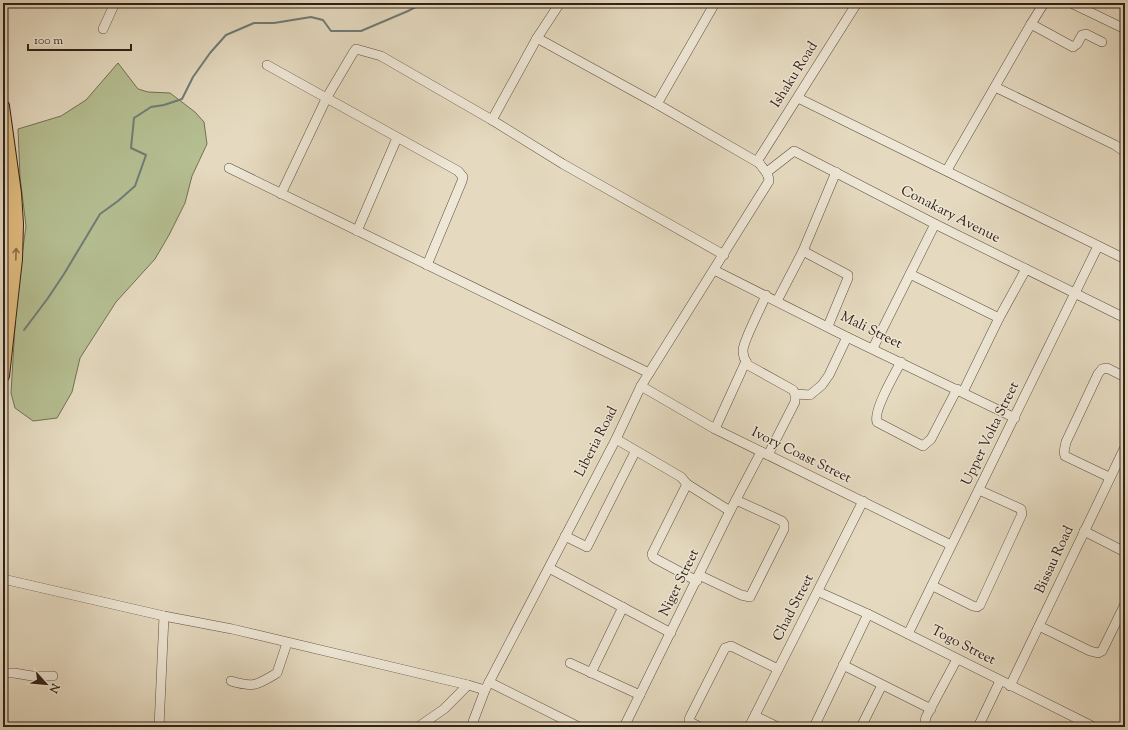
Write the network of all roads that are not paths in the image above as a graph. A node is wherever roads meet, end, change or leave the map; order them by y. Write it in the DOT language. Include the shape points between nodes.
graph roads {
  1 [pos="115,3"];
  2 [pos="560,3"];
  3 [pos="715,3"];
  4 [pos="857,3"];
  5 [pos="1044,3"];
  6 [pos="1071,3"];
  7 [pos="1031,24"];
  8 [pos="103,29"];
  9 [pos="1125,29"];
  10 [pos="537,38"];
  11 [pos="1102,42"];
  12 [pos="267,65"];
  13 [pos="995,87"];
  14 [pos="327,97"];
  15 [pos="798,98"];
  16 [pos="657,104"];
  17 [pos="3,106"];
  18 [pos="492,120"];
  19 [pos="397,138"];
  20 [pos="1125,152"];
  21 [pos="759,163"];
  22 [pos="229,168"];
  23 [pos="947,170"];
  24 [pos="767,172"];
  25 [pos="836,172"];
  26 [pos="3,178"];
  27 [pos="281,194"];
  28 [pos="935,224"];
  29 [pos="357,231"];
  30 [pos="1098,246"];
  31 [pos="803,251"];
  32 [pos="724,255"];
  33 [pos="5,256"];
  34 [pos="1125,259"];
  35 [pos="427,265"];
  36 [pos="1026,269"];
  37 [pos="714,270"];
  38 [pos="910,274"];
  39 [pos="1075,294"];
  40 [pos="766,295"];
  41 [pos="3,296"];
  42 [pos="777,301"];
  43 [pos="999,318"];
  44 [pos="1125,318"];
  45 [pos="828,326"];
  46 [pos="847,337"];
  47 [pos="874,348"];
  48 [pos="746,361"];
  49 [pos="901,362"];
  50 [pos="649,373"];
  51 [pos="3,376"];
  52 [pos="1125,377"];
  53 [pos="641,386"];
  54 [pos="960,391"];
  55 [pos="795,394"];
  56 [pos="1015,418"];
  57 [pos="715,429"];
  58 [pos="616,439"];
  59 [pos="1125,447"];
  60 [pos="635,452"];
  61 [pos="765,454"];
  62 [pos="1109,477"];
  63 [pos="688,484"];
  64 [pos="979,490"];
  65 [pos="736,500"];
  66 [pos="863,501"];
  67 [pos="730,510"];
  68 [pos="1084,531"];
  69 [pos="565,536"];
  70 [pos="952,545"];
  71 [pos="1125,552"];
  72 [pos="549,568"];
  73 [pos="698,578"];
  74 [pos="3,579"];
  75 [pos="932,586"];
  76 [pos="818,592"];
  77 [pos="1125,604"];
  78 [pos="623,607"];
  79 [pos="868,614"];
  80 [pos="164,616"];
  81 [pos="1039,626"];
  82 [pos="671,633"];
  83 [pos="908,634"];
  84 [pos="287,643"];
  85 [pos="957,659"];
  86 [pos="570,663"];
  87 [pos="843,665"];
  88 [pos="778,669"];
  89 [pos="3,673"];
  90 [pos="591,673"];
  91 [pos="53,676"];
  92 [pos="231,681"];
  93 [pos="1000,681"];
  94 [pos="468,685"];
  95 [pos="882,685"];
  96 [pos="487,686"];
  97 [pos="1010,686"];
  98 [pos="640,695"];
  99 [pos="930,709"];
  100 [pos="755,716"];
  101 [pos="159,727"];
  102 [pos="418,727"];
  103 [pos="471,727"];
  104 [pos="580,727"];
  105 [pos="624,727"];
  106 [pos="700,727"];
  107 [pos="750,727"];
  108 [pos="778,727"];
  109 [pos="814,727"];
  110 [pos="861,727"];
  111 [pos="924,727"];
  112 [pos="978,727"];
  113 [pos="1094,727"];
  1 -- 8 [label="street"];
  2 -- 10 [label="street"];
  3 -- 16 [label="street"];
  4 -- 15 [label="street, Ishaku Road"];
  5 -- 7 [label="street"];
  6 -- 9 [label="street"];
  7 -- 11 [label="street" via="1073,47 1082,35 1086,34"];
  7 -- 13 [label="street"];
  10 -- 16 [label="street"];
  10 -- 18 [label="street"];
  12 -- 14 [label="street"];
  13 -- 20 [label="street" via="1116,145"];
  13 -- 23 [label="street"];
  14 -- 18 [label="street" via="356,49 381,56"];
  14 -- 19 [label="street"];
  14 -- 27 [label="street"];
  15 -- 21 [label="street, Ishaku Road" via="758,160"];
  15 -- 23 [label="street"];
  16 -- 21 [label="street"];
  51 -- 17 [label="main road, one-way" via="16,259 17,224"];
  18 -- 32 [label="street" via="563,164"];
  19 -- 29 [label="street"];
  19 -- 35 [label="street" via="463,176"];
  21 -- 24 [label="street"];
  22 -- 27 [label="street"];
  23 -- 30 [label="street"];
  24 -- 25 [label="street, Conakary Avenue" via="794,151"];
  24 -- 32 [label="street, Liberia Road" via="769,181"];
  25 -- 28 [label="street, Conakary Avenue"];
  25 -- 31 [label="street"];
  26 -- 33 [label="main road" via="7,225"];
  27 -- 29 [label="street"];
  28 -- 36 [label="street, Conakary Avenue"];
  28 -- 38 [label="street"];
  29 -- 35 [label="street"];
  30 -- 34 [label="street"];
  30 -- 39 [label="street, Upper Volta Street"];
  31 -- 42 [label="street"];
  31 -- 45 [label="street" via="848,275"];
  32 -- 37 [label="street, Liberia Road"];
  33 -- 41 [label="main road"];
  35 -- 50 [label="street"];
  36 -- 39 [label="street, Conakary Avenue"];
  36 -- 43 [label="street"];
  37 -- 40 [label="street, Mali Street"];
  37 -- 50 [label="street, Liberia Road"];
  38 -- 43 [label="street"];
  38 -- 47 [label="street"];
  39 -- 44 [label="street, Conakary Avenue"];
  39 -- 56 [label="street, Upper Volta Street"];
  40 -- 42 [label="street, Mali Street"];
  40 -- 48 [label="street" via="746,340 743,350"];
  42 -- 45 [label="street, Mali Street"];
  43 -- 54 [label="street"];
  45 -- 46 [label="street, Mali Street"];
  46 -- 47 [label="street, Mali Street"];
  46 -- 55 [label="street" via="822,385 810,395"];
  47 -- 49 [label="street, Mali Street"];
  48 -- 55 [label="street" via="748,365 793,390"];
  48 -- 57 [label="street"];
  49 -- 54 [label="street, Mali Street"];
  49 -- 54 [label="street" via="875,418 877,422 916,443 923,446 928,443"];
  50 -- 53 [label="street, Liberia Road"];
  52 -- 62 [label="street" via="1107,368 1102,369 1066,442 1064,452 1065,456 1072,460"];
  53 -- 57 [label="street, Ivory Coast Street"];
  53 -- 58 [label="street, Liberia Road"];
  54 -- 56 [label="street, Mali Street"];
  55 -- 61 [label="street, Niger Street" via="795,402"];
  56 -- 64 [label="street, Upper Volta Street"];
  57 -- 61 [label="street, Ivory Coast Street"];
  58 -- 60 [label="street"];
  58 -- 69 [label="street, Liberia Road"];
  59 -- 62 [label="street, Bissau Road"];
  60 -- 63 [label="street"];
  60 -- 69 [label="street" via="587,547"];
  61 -- 65 [label="street, Niger Street"];
  61 -- 66 [label="street, Ivory Coast Street"];
  62 -- 68 [label="street, Bissau Road"];
  63 -- 67 [label="street"];
  63 -- 73 [label="street" via="652,554 656,559"];
  64 -- 70 [label="street, Upper Volta Street"];
  64 -- 75 [label="street" via="1023,511 980,605 977,607"];
  65 -- 67 [label="street, Niger Street"];
  65 -- 73 [label="street" via="782,521 784,529 750,597"];
  66 -- 70 [label="street, Ivory Coast Street"];
  66 -- 76 [label="street, Chad Street"];
  67 -- 73 [label="street, Niger Street"];
  68 -- 71 [label="street"];
  68 -- 81 [label="street, Bissau Road"];
  69 -- 72 [label="street, Liberia Road"];
  70 -- 75 [label="street, Upper Volta Street"];
  72 -- 78 [label="street"];
  72 -- 96 [label="street, Liberia Road"];
  73 -- 82 [label="street, Niger Street"];
  74 -- 80 [label="street"];
  75 -- 83 [label="street, Upper Volta Street"];
  76 -- 79 [label="street, Togo Street"];
  76 -- 88 [label="street, Chad Street"];
  77 -- 81 [label="street" via="1102,651 1098,653"];
  78 -- 82 [label="street"];
  78 -- 90 [label="street"];
  79 -- 83 [label="street, Togo Street"];
  79 -- 87 [label="street"];
  80 -- 84 [label="street"];
  80 -- 101 [label="street"];
  81 -- 97 [label="street, Bissau Road"];
  82 -- 98 [label="street, Niger Street"];
  83 -- 85 [label="street, Togo Street"];
  84 -- 92 [label="street" via="277,673 254,685"];
  84 -- 94 [label="street"];
  85 -- 93 [label="street, Togo Street"];
  85 -- 99 [label="street"];
  86 -- 90 [label="street"];
  87 -- 95 [label="street"];
  87 -- 109 [label="street"];
  88 -- 100 [label="street, Chad Street"];
  88 -- 106 [label="street" via="731,646 725,648 690,717 692,723"];
  89 -- 91 [label="street"];
  90 -- 98 [label="street"];
  93 -- 97 [label="street, Togo Street"];
  93 -- 112 [label="street"];
  94 -- 96 [label="street"];
  94 -- 102 [label="street" via="444,709"];
  95 -- 99 [label="street"];
  95 -- 110 [label="street"];
  96 -- 103 [label="street, Liberia Road"];
  96 -- 104 [label="street"];
  97 -- 113 [label="street, Togo Street"];
  98 -- 105 [label="street, Niger Street"];
  99 -- 111 [label="street"];
  100 -- 107 [label="street, Chad Street"];
  100 -- 108 [label="street"];
}
